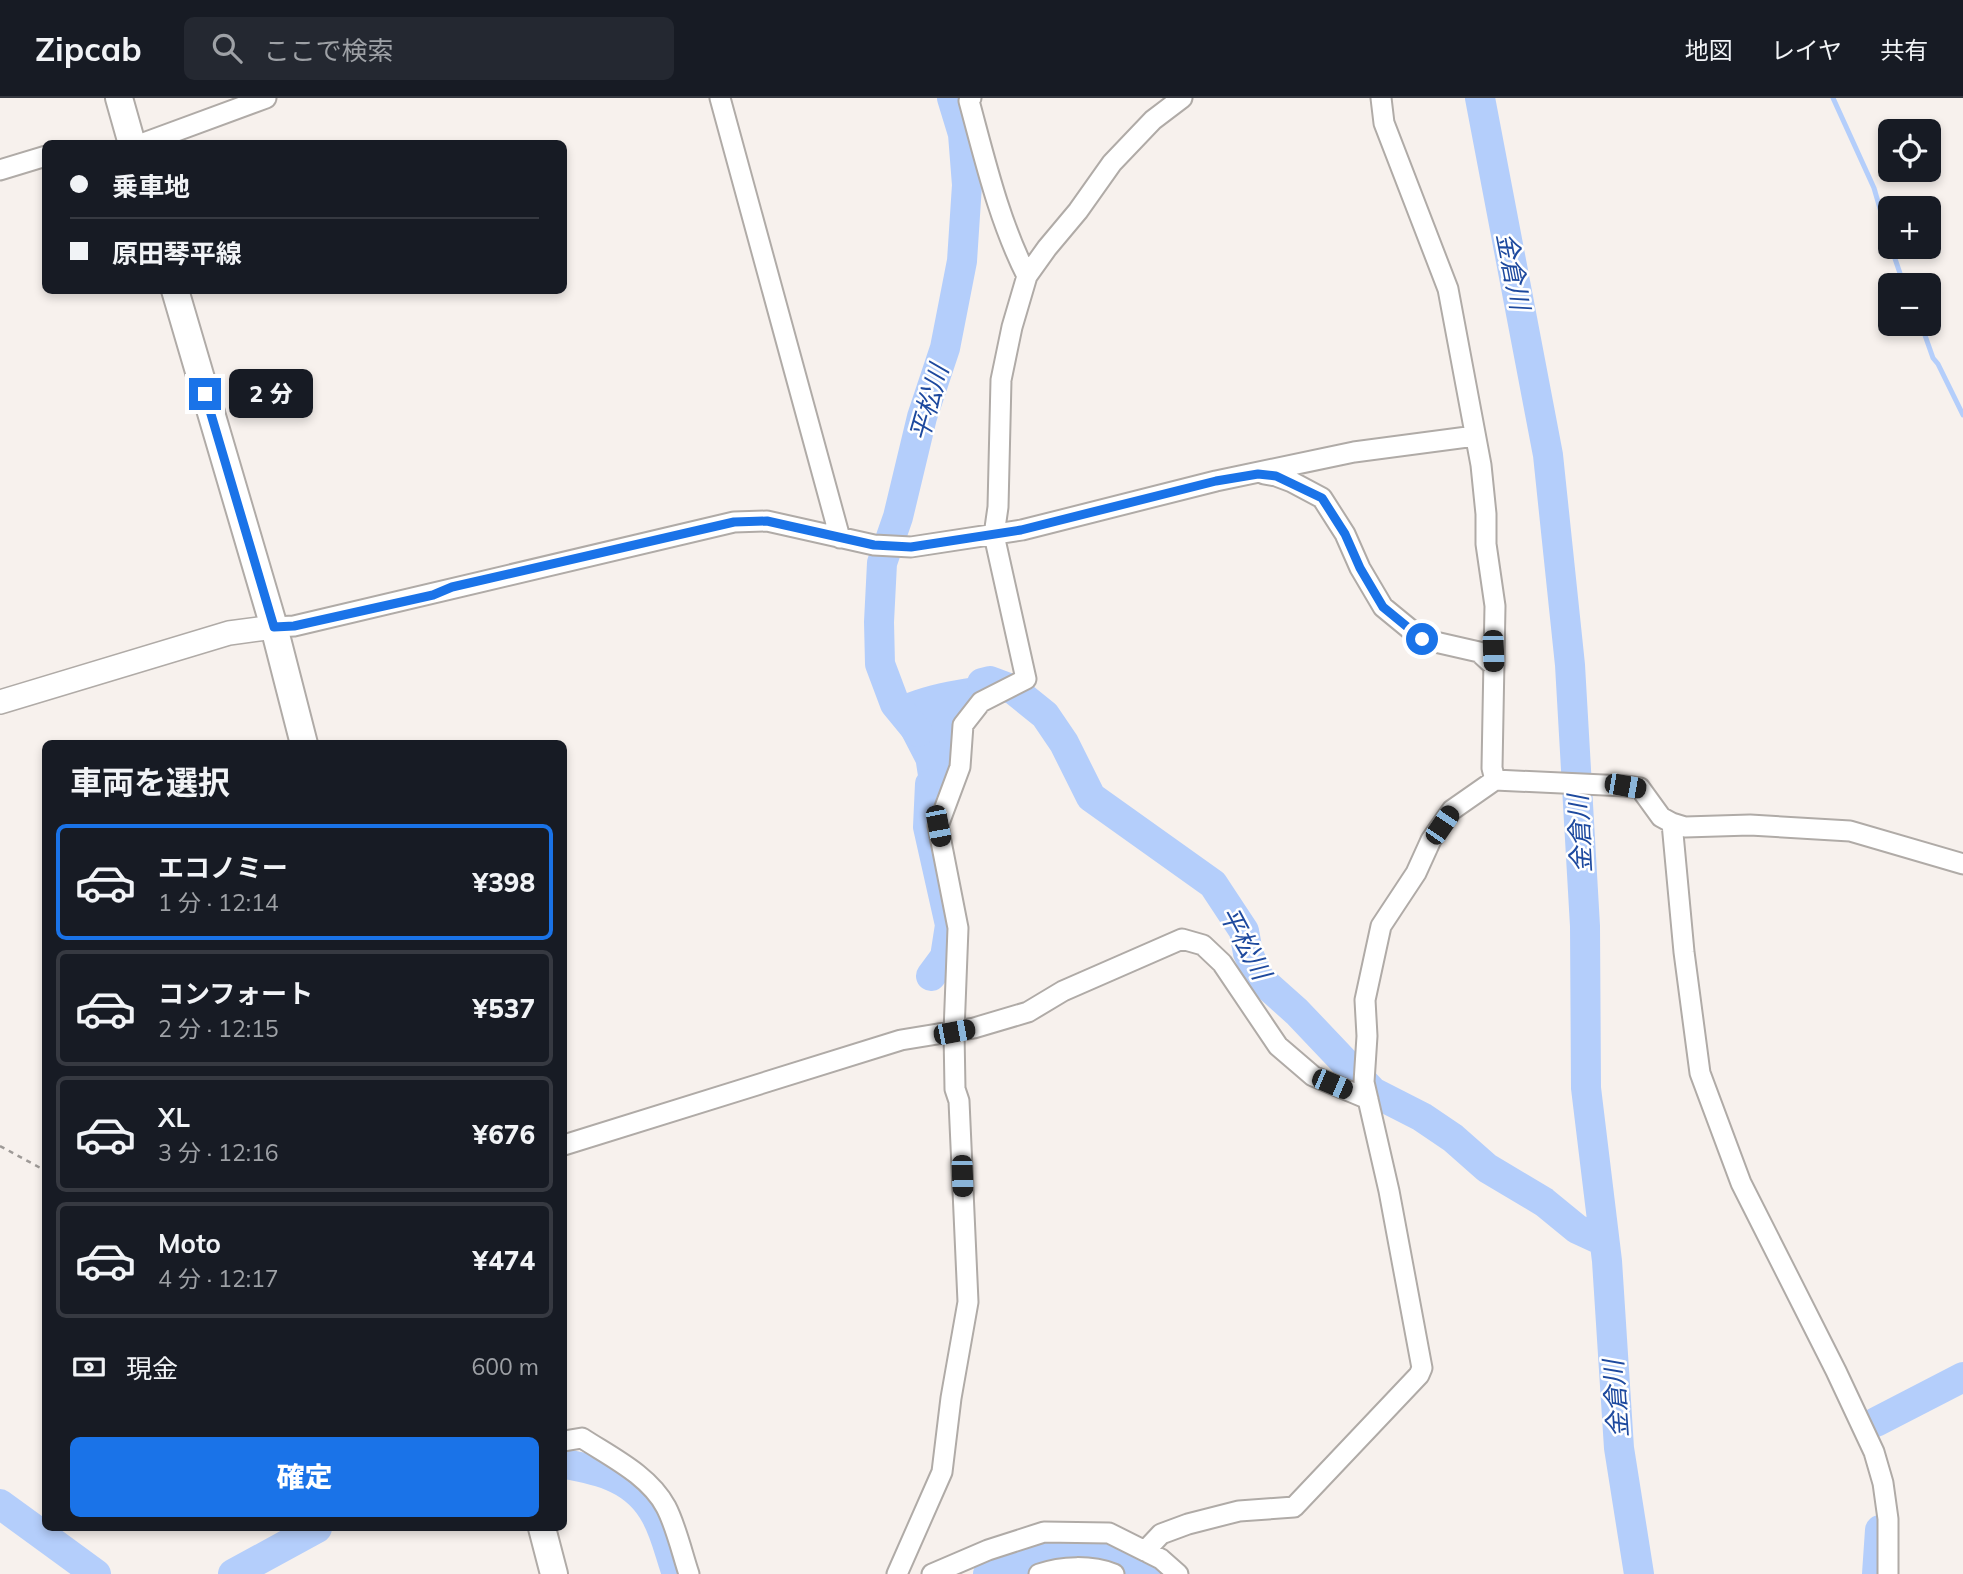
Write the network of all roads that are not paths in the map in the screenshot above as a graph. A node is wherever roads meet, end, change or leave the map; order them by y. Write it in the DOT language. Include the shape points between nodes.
graph roads {
  1 [pos="118,98"];
  2 [pos="266,98"];
  3 [pos="720,98"];
  4 [pos="971,98"];
  5 [pos="1182,98"];
  6 [pos="1381,98"];
  7 [pos="131,140"];
  8 [pos="152,140"];
  9 [pos="42,157"];
  10 [pos="0,170"];
  11 [pos="1027,276"];
  12 [pos="176,294"];
  13 [pos="1475,436"];
  14 [pos="1258,474"];
  15 [pos="995,535"];
  16 [pos="841,538"];
  17 [pos="274,627"];
  18 [pos="1494,666"];
  19 [pos="0,702"];
  20 [pos="303,740"];
  21 [pos="1495,780"];
  22 [pos="1672,824"];
  23 [pos="1963,864"];
  24 [pos="954,1032"];
  25 [pos="1368,1099"];
  26 [pos="567,1144"];
  27 [pos="567,1440"];
  28 [pos="543,1531"];
  29 [pos="1145,1551"];
  30 [pos="1166,1569"];
  31 [pos="554,1574"];
  32 [pos="689,1574"];
  33 [pos="897,1574"];
  34 [pos="932,1574"];
  35 [pos="1039,1574"];
  36 [pos="1114,1574"];
  37 [pos="1888,1574"];
  1 -- 7 [label="main road"];
  2 -- 8 [label="street"];
  3 -- 16 [label="street"];
  4 -- 11 [label="street" via="1002,219"];
  5 -- 11 [label="street" via="1112,163"];
  6 -- 13 [label="street" via="1384,123 1448,289"];
  9 -- 10 [label="street"];
  11 -- 15 [label="street" via="1001,380"];
  12 -- 17 [label="main road"];
  13 -- 14 [label="street" via="1354,452"];
  13 -- 18 [label="street" via="1495,606"];
  14 -- 15 [label="street"];
  14 -- 18 [label="street" via="1276,476 1322,498 1383,607 1422,639 1479,652"];
  15 -- 16 [label="street" via="911,547"];
  15 -- 24 [label="street" via="1026,679 981,702 963,725 960,768 938,826 958,928"];
  16 -- 17 [label="street" via="767,521 734,522 433,595"];
  17 -- 19 [label="street" via="229,633"];
  17 -- 20 [label="main road"];
  18 -- 21 [label="street"];
  21 -- 22 [label="street" via="1640,788 1661,817"];
  21 -- 25 [label="street" via="1452,810 1381,926 1365,1000"];
  22 -- 23 [label="street" via="1850,831"];
  22 -- 37 [label="street" via="1700,1073 1741,1183 1874,1452 1888,1519"];
  24 -- 25 [label="street" via="1028,1012 1063,991 1182,939 1203,945 1222,963 1278,1046 1313,1076"];
  24 -- 26 [label="street" via="888,1044"];
  24 -- 33 [label="street" via="968,1302 942,1472"];
  25 -- 29 [label="street" via="1422,1368 1419,1375 1294,1507 1239,1511 1188,1524 1161,1534"];
  27 -- 32 [label="street" via="582,1438 654,1490 667,1508"];
  28 -- 31 [label="main road"];
  29 -- 30 [label="street"];
  29 -- 34 [label="street" via="1109,1533 1044,1532"];
  35 -- 36 [label="street" via="1083,1568"];
}
